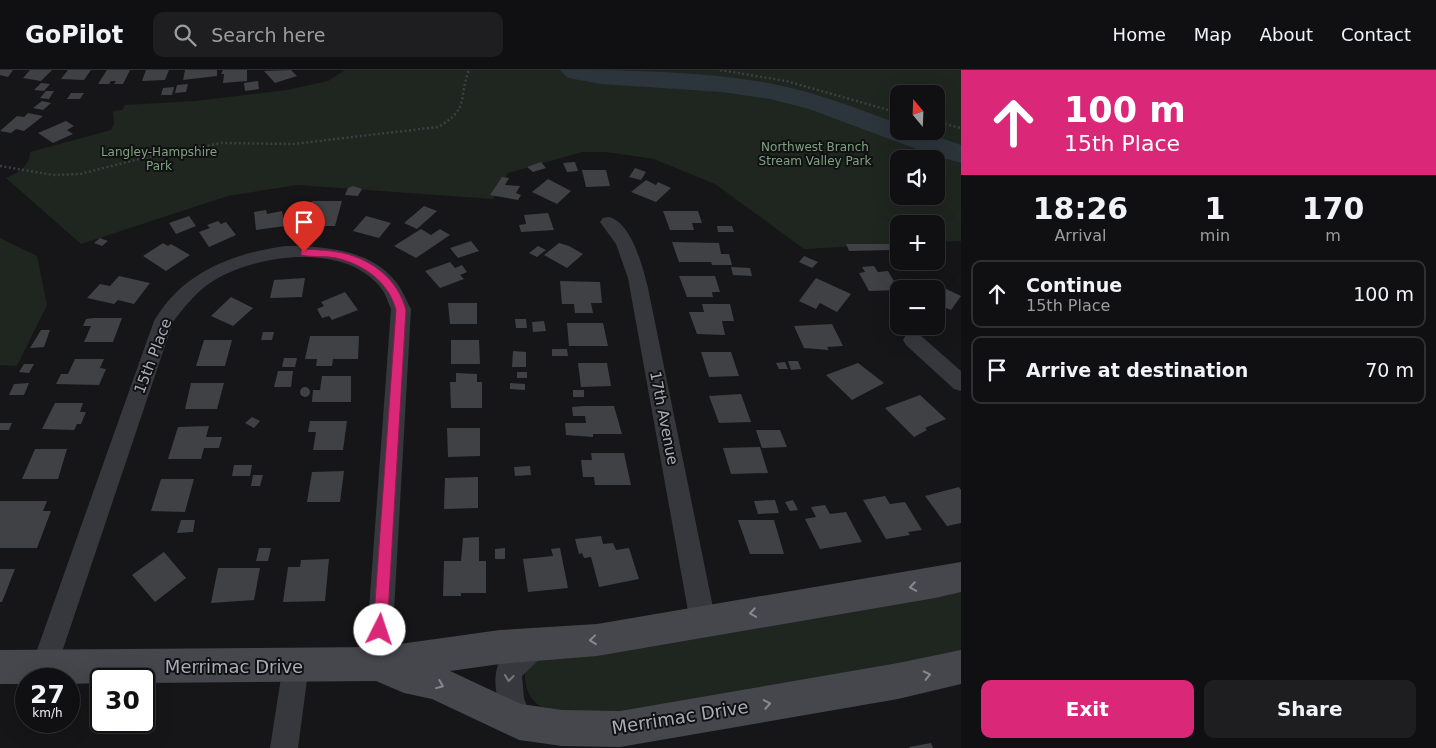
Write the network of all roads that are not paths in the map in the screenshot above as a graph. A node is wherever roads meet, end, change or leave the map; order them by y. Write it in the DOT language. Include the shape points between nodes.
graph roads {
  1 [pos="609,222"];
  2 [pos="913,340"];
  3 [pos="961,383"];
  4 [pos="961,577"];
  5 [pos="703,622"];
  6 [pos="536,645"];
  7 [pos="378,664"];
  8 [pos="296,665"];
  9 [pos="0,667"];
  10 [pos="44,667"];
  11 [pos="961,667"];
  12 [pos="519,722"];
  13 [pos="284,748"];
  1 -- 5 [label="street, 17th Avenue" via="621,234 631,255 637,280"];
  2 -- 3 [label="street"];
  4 -- 5 [label="street, Merrimac Drive, one-way"];
  5 -- 6 [label="street, Merrimac Drive, one-way" via="597,640"];
  6 -- 7 [label="street, Merrimac Drive"];
  6 -- 12 [label="street, one-way" via="518,657 510,669 507,692"];
  7 -- 8 [label="street, Merrimac Drive"];
  7 -- 10 [label="street, 15th Place" via="401,310 398,297 376,272 342,256 323,252 246,259 224,267 205,277 181,298 164,321"];
  7 -- 12 [label="street, Merrimac Drive, one-way" via="404,676 435,682"];
  8 -- 10 [label="street, Merrimac Drive"];
  8 -- 13 [label="street"];
  9 -- 10 [label="street, Merrimac Drive"];
  12 -- 11 [label="street, Merrimac Drive, one-way" via="562,728 620,729 898,681"];
}
